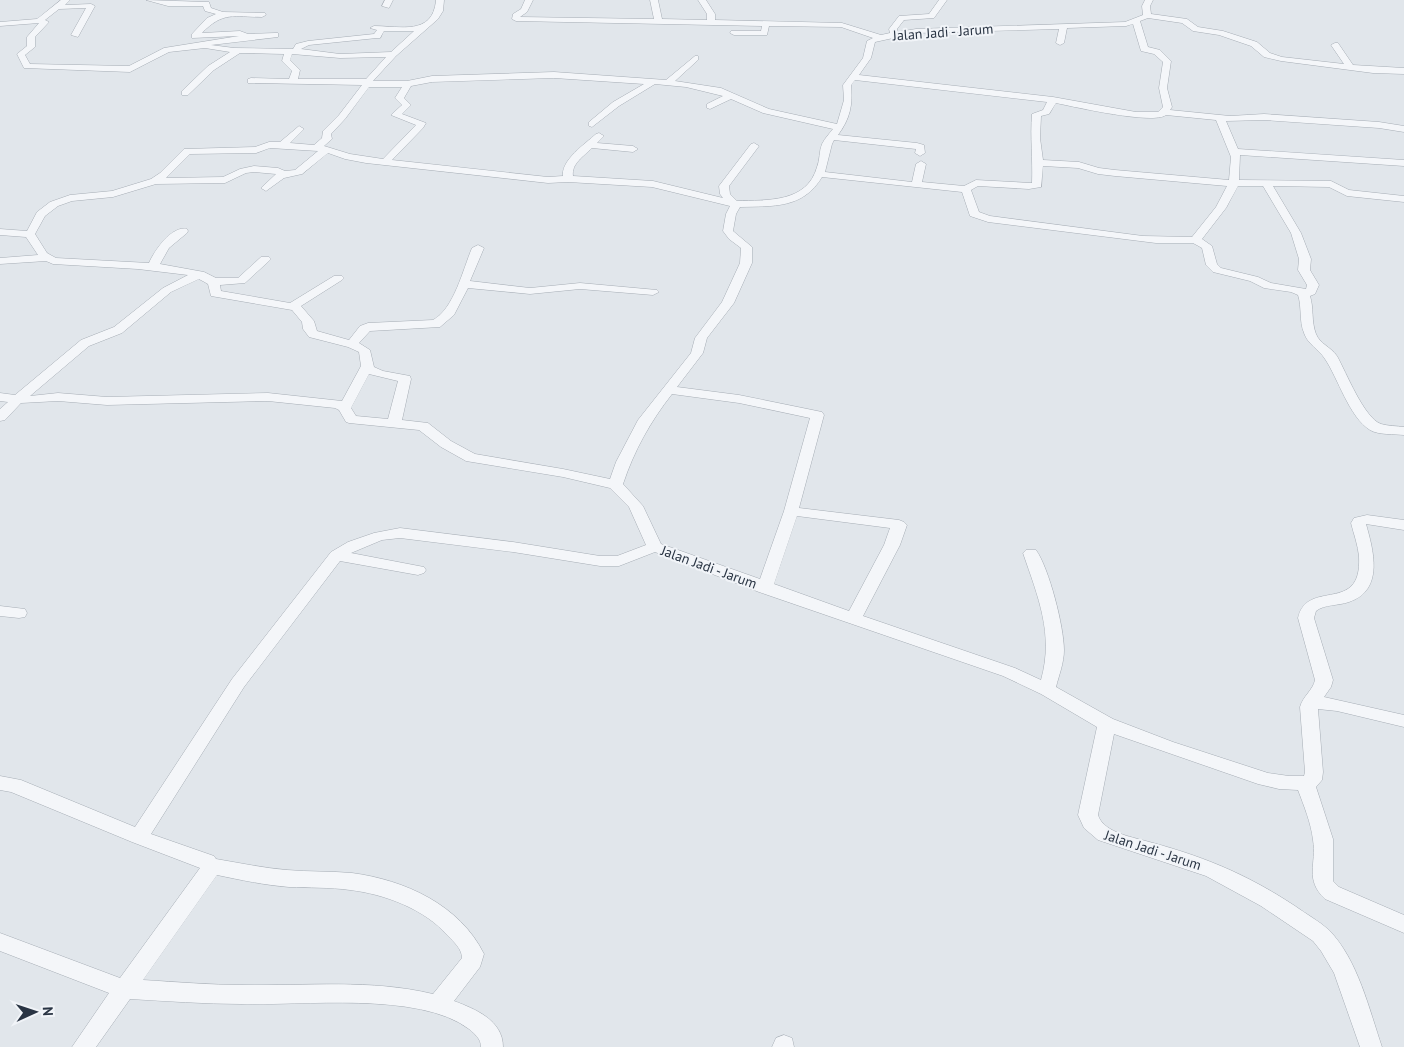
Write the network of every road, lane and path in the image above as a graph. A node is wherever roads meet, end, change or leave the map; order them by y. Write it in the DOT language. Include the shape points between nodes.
graph roads {
  1 [pos="66,0"];
  2 [pos="150,0"];
  3 [pos="440,0"];
  4 [pos="529,0"];
  5 [pos="654,0"];
  6 [pos="702,0"];
  7 [pos="943,0"];
  8 [pos="1149,0"];
  9 [pos="57,7"];
  10 [pos="222,14"];
  11 [pos="262,15"];
  12 [pos="1141,19"];
  13 [pos="40,21"];
  14 [pos="658,21"];
  15 [pos="711,22"];
  16 [pos="766,22"];
  17 [pos="0,24"];
  18 [pos="1063,27"];
  19 [pos="370,28"];
  20 [pos="382,28"];
  21 [pos="421,29"];
  22 [pos="734,33"];
  23 [pos="75,35"];
  24 [pos="274,35"];
  25 [pos="195,36"];
  26 [pos="888,36"];
  27 [pos="245,37"];
  28 [pos="1060,43"];
  29 [pos="206,44"];
  30 [pos="1335,45"];
  31 [pos="238,50"];
  32 [pos="290,52"];
  33 [pos="393,54"];
  34 [pos="695,58"];
  35 [pos="1350,67"];
  36 [pos="1404,71"];
  37 [pos="852,77"];
  38 [pos="251,81"];
  39 [pos="654,81"];
  40 [pos="293,82"];
  41 [pos="669,82"];
  42 [pos="367,83"];
  43 [pos="408,84"];
  44 [pos="185,93"];
  45 [pos="731,95"];
  46 [pos="1053,100"];
  47 [pos="710,106"];
  48 [pos="1166,112"];
  49 [pos="1220,118"];
  50 [pos="592,124"];
  51 [pos="299,129"];
  52 [pos="1404,129"];
  53 [pos="835,132"];
  54 [pos="600,136"];
  55 [pos="590,144"];
  56 [pos="282,145"];
  57 [pos="754,146"];
  58 [pos="316,148"];
  59 [pos="633,149"];
  60 [pos="327,150"];
  61 [pos="1234,152"];
  62 [pos="920,153"];
  63 [pos="385,162"];
  64 [pos="1038,163"];
  65 [pos="1404,163"];
  66 [pos="921,164"];
  67 [pos="820,174"];
  68 [pos="284,175"];
  69 [pos="568,179"];
  70 [pos="155,180"];
  71 [pos="1235,183"];
  72 [pos="1266,183"];
  73 [pos="916,185"];
  74 [pos="266,188"];
  75 [pos="966,189"];
  76 [pos="1404,200"];
  77 [pos="735,204"];
  78 [pos="183,231"];
  79 [pos="0,232"];
  80 [pos="30,234"];
  81 [pos="1195,240"];
  82 [pos="478,248"];
  83 [pos="47,258"];
  84 [pos="265,259"];
  85 [pos="0,261"];
  86 [pos="153,267"];
  87 [pos="200,274"];
  88 [pos="338,278"];
  89 [pos="214,282"];
  90 [pos="463,284"];
  91 [pos="653,292"];
  92 [pos="1302,293"];
  93 [pos="293,306"];
  94 [pos="352,344"];
  95 [pos="367,366"];
  96 [pos="668,390"];
  97 [pos="0,397"];
  98 [pos="18,400"];
  99 [pos="345,408"];
  100 [pos="0,417"];
  101 [pos="394,424"];
  102 [pos="1404,431"];
  103 [pos="615,485"];
  104 [pos="791,511"];
  105 [pos="1404,525"];
  106 [pos="655,547"];
  107 [pos="1031,553"];
  108 [pos="336,555"];
  109 [pos="418,570"];
  110 [pos="765,588"];
  111 [pos="0,611"];
  112 [pos="19,613"];
  113 [pos="854,618"];
  114 [pos="1047,690"];
  115 [pos="1310,702"];
  116 [pos="1404,721"];
  117 [pos="1107,724"];
  118 [pos="0,783"];
  119 [pos="1305,783"];
  120 [pos="139,837"];
  121 [pos="210,866"];
  122 [pos="1404,924"];
  123 [pos="0,942"];
  124 [pos="124,989"];
  125 [pos="438,1005"];
  126 [pos="83,1047"];
  127 [pos="492,1047"];
  128 [pos="1371,1047"];
  1 -- 9 [label="street"];
  2 -- 10 [label="street" via="168,4 206,4 209,10"];
  3 -- 21 [label="street" via="437,18"];
  4 -- 14 [label="street" via="516,20"];
  5 -- 14 [label="street"];
  6 -- 15 [label="street" via="711,14"];
  7 -- 26 [label="street" via="930,16 902,18"];
  8 -- 12 [label="street"];
  9 -- 13 [label="street"];
  9 -- 23 [label="street" via="91,6"];
  10 -- 11 [label="street"];
  10 -- 25 [label="street" via="210,20"];
  12 -- 18 [label="street, Jalan Jadi - Jarum" via="1101,26"];
  12 -- 35 [label="street, Jalan Jadi - Jarum" via="1180,20 1196,29 1254,44 1271,57"];
  12 -- 48 [label="street" via="1144,48 1157,52 1167,61 1163,84 1168,103"];
  13 -- 17 [label="street"];
  13 -- 29 [label="street" via="45,22 31,37 31,46 21,54 26,66 130,69 167,50"];
  14 -- 15 [label="street"];
  15 -- 16 [label="street"];
  16 -- 22 [label="street" via="764,33"];
  16 -- 26 [label="street" via="842,25 863,33"];
  18 -- 26 [label="street, Jalan Jadi - Jarum" via="925,31"];
  18 -- 28 [label="street"];
  19 -- 20 [label="street"];
  20 -- 21 [label="street"];
  20 -- 32 [label="street" via="377,36 308,43"];
  21 -- 33 [label="street"];
  24 -- 27 [label="street"];
  25 -- 27 [label="street" via="240,33"];
  25 -- 29 [label="street"];
  26 -- 37 [label="street, Jalan Jadi - Jarum" via="871,41 867,58"];
  27 -- 29 [label="street"];
  29 -- 31 [label="street"];
  30 -- 35 [label="street"];
  31 -- 32 [label="street"];
  31 -- 44 [label="street" via="211,68"];
  32 -- 33 [label="street" via="340,56"];
  32 -- 40 [label="street" via="286,61 296,70"];
  33 -- 42 [label="street"];
  34 -- 41 [label="street"];
  35 -- 36 [label="street, Jalan Jadi - Jarum"];
  37 -- 46 [label="street"];
  37 -- 53 [label="street, Jalan Jadi - Jarum" via="846,90 846,114"];
  38 -- 40 [label="street"];
  39 -- 41 [label="street"];
  39 -- 43 [label="street" via="547,75 432,79"];
  39 -- 50 [label="street" via="616,104"];
  40 -- 42 [label="street"];
  41 -- 45 [label="street" via="703,86"];
  42 -- 43 [label="street"];
  42 -- 58 [label="street" via="326,133 327,139"];
  43 -- 63 [label="street" via="399,98 406,105 396,115 421,123"];
  45 -- 47 [label="street"];
  45 -- 53 [label="street" via="766,111"];
  46 -- 48 [label="street" via="1136,115 1158,116"];
  46 -- 64 [label="street" via="1046,112 1037,114"];
  48 -- 49 [label="street"];
  49 -- 52 [label="street" via="1264,116"];
  49 -- 61 [label="street"];
  51 -- 56 [label="street"];
  53 -- 62 [label="street" via="917,146"];
  53 -- 67 [label="street, Jalan Jadi - Jarum" via="827,144"];
  54 -- 55 [label="street"];
  55 -- 59 [label="street"];
  55 -- 69 [label="street" via="571,163 567,170"];
  56 -- 58 [label="street"];
  56 -- 70 [label="street" via="255,150 188,150"];
  57 -- 77 [label="street" via="724,186 725,194"];
  58 -- 60 [label="street"];
  60 -- 63 [label="street" via="348,158"];
  60 -- 68 [label="street" via="298,172"];
  61 -- 65 [label="street"];
  61 -- 71 [label="street"];
  63 -- 69 [label="street" via="548,180"];
  64 -- 71 [label="street"];
  64 -- 75 [label="street" via="1036,186 979,183"];
  66 -- 73 [label="street"];
  67 -- 73 [label="street"];
  67 -- 77 [label="street" via="812,186 792,199 777,203"];
  68 -- 70 [label="street" via="278,171 254,169 225,180"];
  68 -- 74 [label="street"];
  69 -- 77 [label="street" via="654,184"];
  70 -- 80 [label="street" via="113,194 70,198 54,204 41,214"];
  71 -- 72 [label="street"];
  71 -- 81 [label="street" via="1222,207"];
  72 -- 76 [label="street" via="1330,184 1347,193"];
  72 -- 92 [label="street" via="1290,221 1304,254 1306,276 1314,286 1311,292"];
  73 -- 75 [label="street"];
  75 -- 81 [label="street" via="974,214 988,219 1136,238"];
  77 -- 96 [label="street" via="728,231 747,247 746,263 726,308 704,334 697,353"];
  78 -- 86 [label="street" via="164,244"];
  79 -- 80 [label="street"];
  80 -- 83 [label="street"];
  81 -- 92 [label="street" via="1207,246 1212,265 1217,270"];
  82 -- 90 [label="street"];
  83 -- 85 [label="street"];
  83 -- 86 [label="street"];
  84 -- 89 [label="street" via="241,281"];
  86 -- 87 [label="street"];
  87 -- 89 [label="street"];
  87 -- 98 [label="street" via="167,290 118,330 85,343"];
  88 -- 93 [label="street"];
  89 -- 93 [label="street" via="214,291 220,296"];
  90 -- 91 [label="street" via="530,291 580,286"];
  90 -- 94 [label="street" via="442,321 436,324 368,327"];
  92 -- 102 [label="street" via="1305,296 1306,320 1314,342 1330,356 1348,393 1363,414 1375,427"];
  93 -- 94 [label="street" via="303,313 313,334"];
  94 -- 95 [label="street" via="364,350"];
  95 -- 99 [label="street"];
  95 -- 101 [label="street" via="380,374 405,379"];
  96 -- 103 [label="street" via="634,439"];
  96 -- 104 [label="street" via="739,399 817,415"];
  97 -- 98 [label="street"];
  98 -- 99 [label="street" via="268,397"];
  98 -- 100 [label="street"];
  99 -- 101 [label="street" via="354,420"];
  101 -- 103 [label="street" via="423,426 471,458"];
  103 -- 106 [label="street, Jalan Jadi - Jarum" via="640,509"];
  104 -- 110 [label="street"];
  104 -- 113 [label="street" via="899,526"];
  105 -- 115 [label="street" via="1367,519 1359,522 1367,558 1359,590 1346,599 1318,602 1308,608 1306,618 1324,680 1324,686"];
  106 -- 108 [label="street" via="618,561 600,561 400,533 379,536"];
  106 -- 110 [label="street, Jalan Jadi - Jarum"];
  107 -- 114 [label="street" via="1054,628 1054,662"];
  108 -- 109 [label="street"];
  108 -- 120 [label="street" via="234,688"];
  110 -- 113 [label="street, Jalan Jadi - Jarum"];
  111 -- 112 [label="street"];
  113 -- 114 [label="street, Jalan Jadi - Jarum" via="1009,672"];
  114 -- 117 [label="street, Jalan Jadi - Jarum"];
  115 -- 116 [label="street"];
  115 -- 119 [label="street" via="1308,712 1314,772 1313,780"];
  117 -- 119 [label="street" via="1264,778"];
  117 -- 128 [label="street, Jalan Jadi - Jarum" via="1088,815 1095,830 1211,869 1258,894 1320,935 1339,962"];
  118 -- 120 [label="street" via="14,785"];
  119 -- 122 [label="street" via="1320,825 1324,846 1322,882 1325,888"];
  120 -- 121 [label="street" via="207,862"];
  121 -- 124 [label="street" via="206,877"];
  121 -- 125 [label="street" via="282,878 360,883 425,906 455,928 473,954 472,961"];
  123 -- 124 [label="street"];
  124 -- 125 [label="street" via="242,995 373,994"];
  124 -- 126 [label="street"];
  125 -- 127 [label="street" via="470,1017 483,1027 492,1040"];
}
